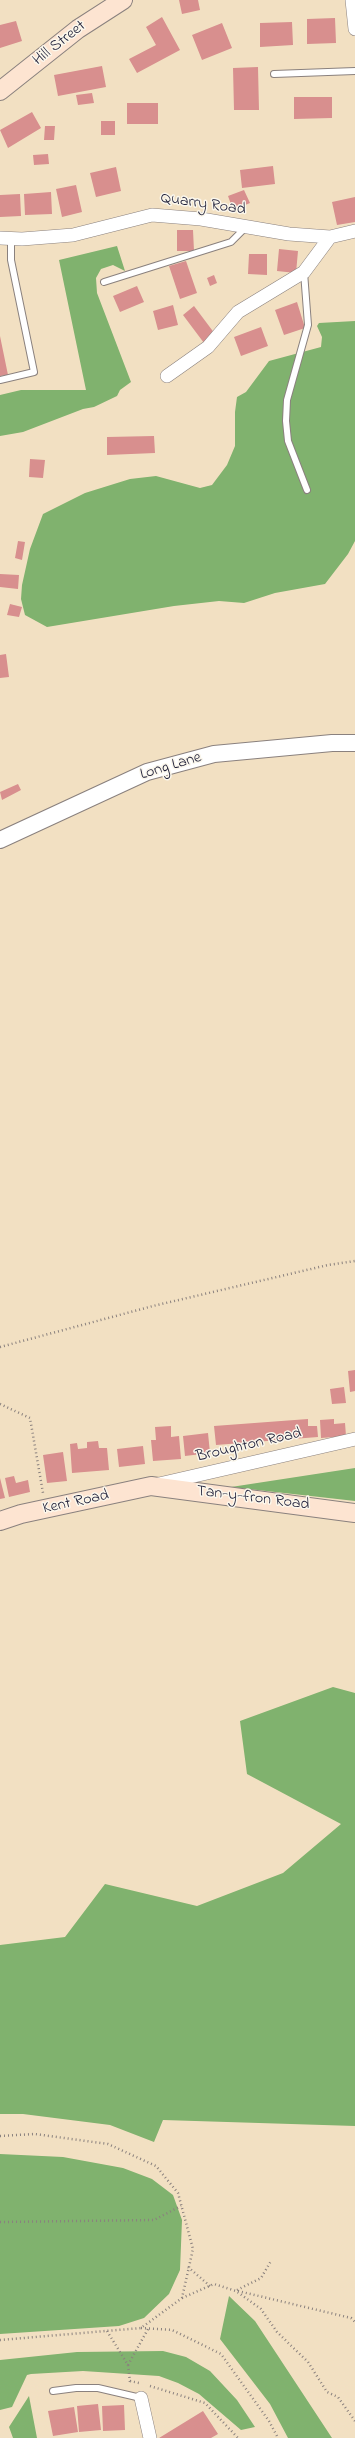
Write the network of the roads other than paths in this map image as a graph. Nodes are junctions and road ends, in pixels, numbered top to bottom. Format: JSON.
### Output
{"nodes":[{"id":1,"x":123,"y":0,"type":"edge"},
{"id":2,"x":352,"y":0,"type":"edge"},
{"id":3,"x":355,"y":29,"type":"edge"},
{"id":4,"x":355,"y":71,"type":"edge"},
{"id":5,"x":274,"y":74,"type":"dead end"},
{"id":6,"x":0,"y":91,"type":"edge"},
{"id":7,"x":245,"y":228,"type":"junction"},
{"id":8,"x":355,"y":231,"type":"edge"},
{"id":9,"x":330,"y":237,"type":"junction"},
{"id":10,"x":6,"y":238,"type":"edge"},
{"id":11,"x":304,"y":272,"type":"junction"},
{"id":12,"x":104,"y":282,"type":"dead end"},
{"id":13,"x":167,"y":376,"type":"dead end"},
{"id":14,"x":0,"y":380,"type":"edge"},
{"id":15,"x":307,"y":490,"type":"dead end"},
{"id":16,"x":355,"y":743,"type":"edge"},
{"id":17,"x":0,"y":840,"type":"edge"},
{"id":18,"x":355,"y":1439,"type":"edge"},
{"id":19,"x":152,"y":1486,"type":"junction"},
{"id":20,"x":355,"y":1513,"type":"edge"},
{"id":21,"x":0,"y":1521,"type":"edge"},
{"id":22,"x":53,"y":2391,"type":"dead end"},
{"id":23,"x":136,"y":2397,"type":"joint"},
{"id":24,"x":150,"y":2438,"type":"edge"}],
"edges":[{"from":1,"to":6,"type":"main road","name":"Hill Street"},
{"from":2,"to":3,"type":"street"},
{"from":4,"to":5,"type":"lane"},
{"from":7,"to":9,"type":"street","name":"Quarry Road"},
{"from":7,"to":10,"type":"street","name":"Quarry Road"},
{"from":7,"to":12,"type":"lane"},
{"from":8,"to":9,"type":"street","name":"Quarry Road"},
{"from":9,"to":11,"type":"street"},
{"from":10,"to":14,"type":"lane"},
{"from":11,"to":13,"type":"street"},
{"from":11,"to":15,"type":"lane"},
{"from":16,"to":17,"type":"street","name":"Long Lane"},
{"from":18,"to":19,"type":"street","name":"Broughton Road"},
{"from":19,"to":20,"type":"main road","name":"Tan-y-fron Road"},
{"from":19,"to":21,"type":"main road","name":"Kent Road"},
{"from":22,"to":23,"type":"lane"},
{"from":23,"to":24,"type":"street"}]}
